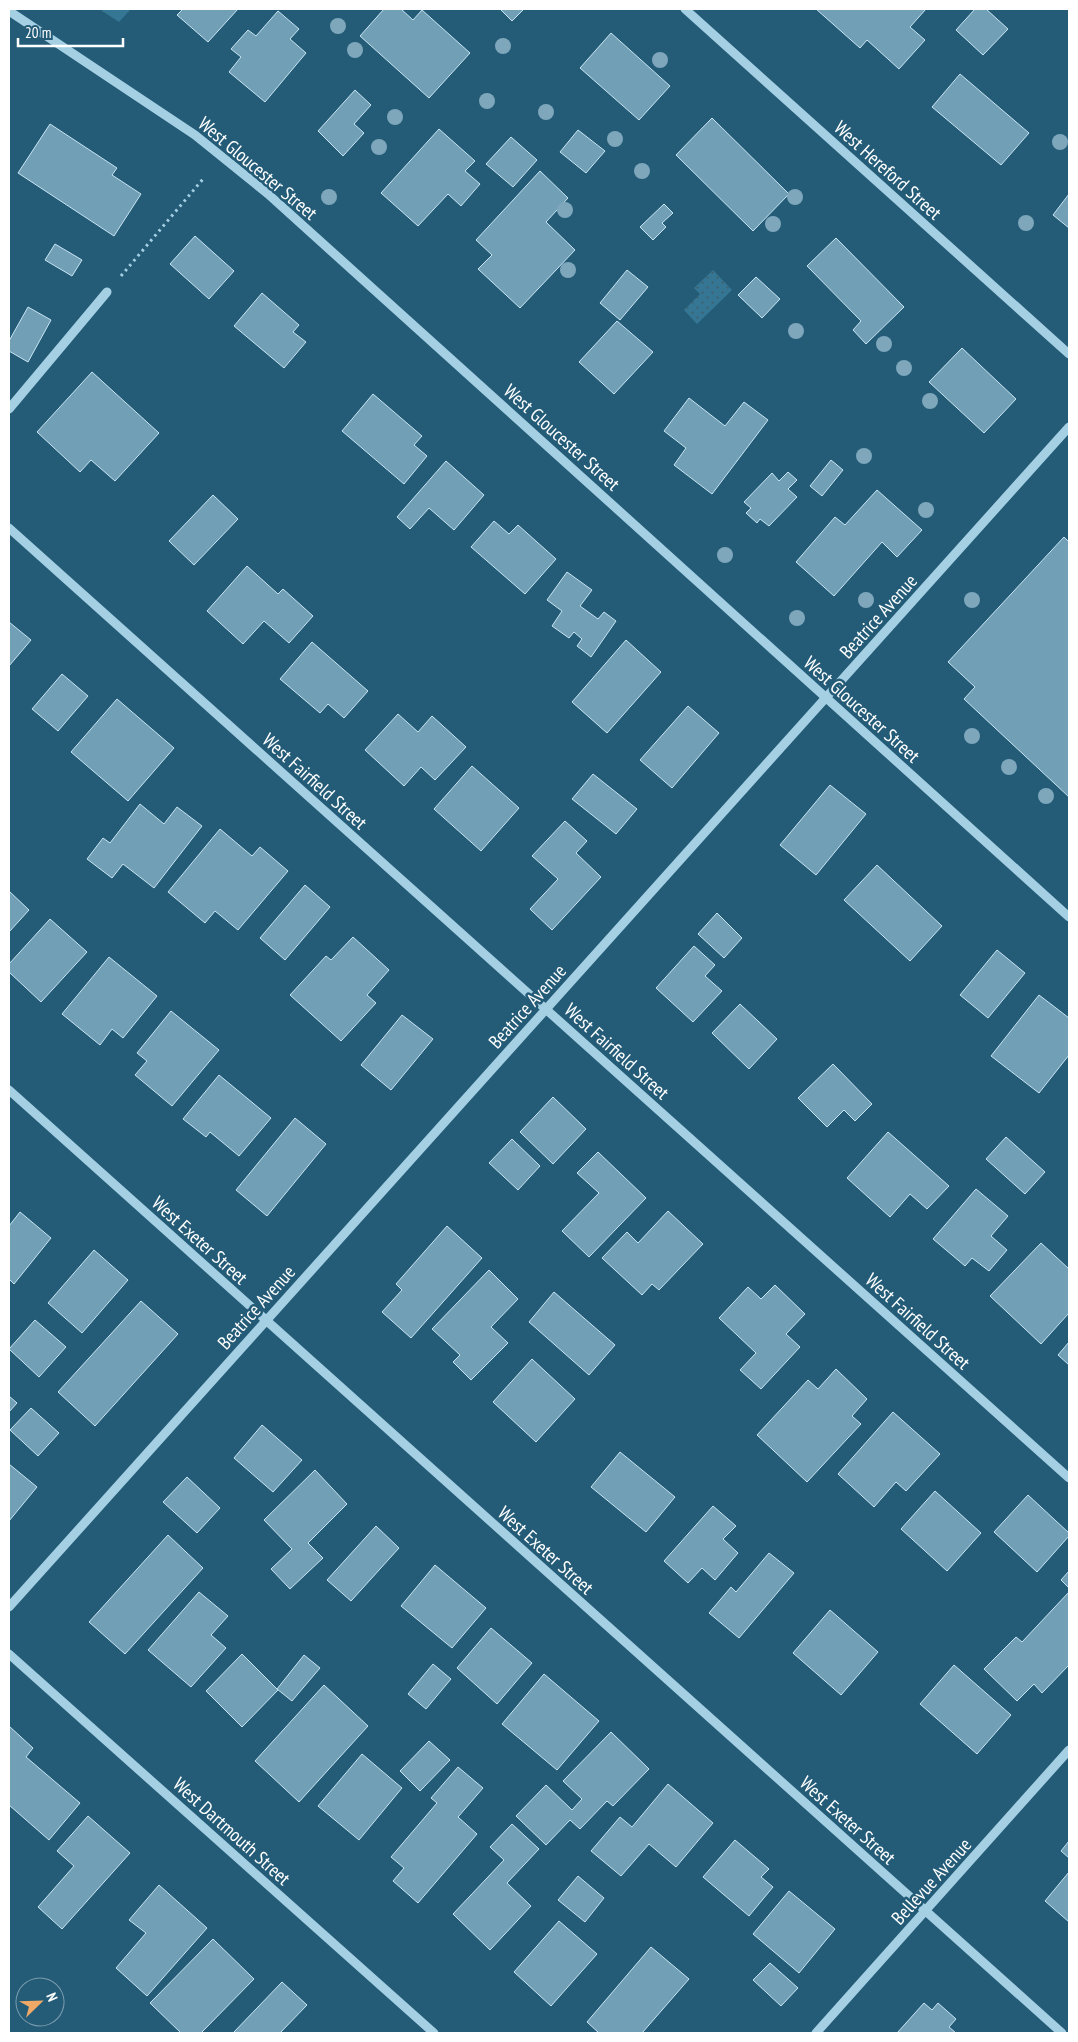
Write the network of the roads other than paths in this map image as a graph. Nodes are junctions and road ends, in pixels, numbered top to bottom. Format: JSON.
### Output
{"nodes":[{"id":1,"x":685,"y":9,"type":"edge"},
{"id":2,"x":9,"y":11,"type":"edge"},
{"id":3,"x":108,"y":292,"type":"road end"},
{"id":4,"x":1069,"y":354,"type":"edge"},
{"id":5,"x":9,"y":409,"type":"edge"},
{"id":6,"x":1069,"y":427,"type":"edge"},
{"id":7,"x":9,"y":528,"type":"edge"},
{"id":8,"x":826,"y":699,"type":"junction"},
{"id":9,"x":1069,"y":917,"type":"edge"},
{"id":10,"x":545,"y":1009,"type":"junction"},
{"id":11,"x":9,"y":1090,"type":"edge"},
{"id":12,"x":266,"y":1320,"type":"junction"},
{"id":13,"x":1069,"y":1478,"type":"edge"},
{"id":14,"x":9,"y":1607,"type":"edge"},
{"id":15,"x":9,"y":1654,"type":"edge"},
{"id":16,"x":1069,"y":1750,"type":"edge"},
{"id":17,"x":925,"y":1911,"type":"junction"},
{"id":18,"x":434,"y":2033,"type":"edge"},
{"id":19,"x":816,"y":2033,"type":"edge"},
{"id":20,"x":1062,"y":2033,"type":"edge"}],
"edges":[{"from":1,"to":4,"type":"street","name":"West Hereford Street"},
{"from":2,"to":8,"type":"street","name":"West Gloucester Street"},
{"from":3,"to":5,"type":"street"},
{"from":6,"to":8,"type":"street","name":"Beatrice Avenue"},
{"from":7,"to":10,"type":"street","name":"West Fairfield Street"},
{"from":8,"to":9,"type":"street","name":"West Gloucester Street"},
{"from":8,"to":10,"type":"street","name":"Beatrice Avenue"},
{"from":10,"to":12,"type":"street","name":"Beatrice Avenue"},
{"from":10,"to":13,"type":"street","name":"West Fairfield Street"},
{"from":11,"to":12,"type":"street","name":"West Exeter Street"},
{"from":12,"to":14,"type":"street","name":"Beatrice Avenue"},
{"from":12,"to":17,"type":"street","name":"West Exeter Street"},
{"from":15,"to":18,"type":"street","name":"West Dartmouth Street"},
{"from":16,"to":17,"type":"street","name":"Bellevue Avenue"},
{"from":17,"to":19,"type":"street","name":"Bellevue Avenue"},
{"from":17,"to":20,"type":"street","name":"West Exeter Street"}]}
